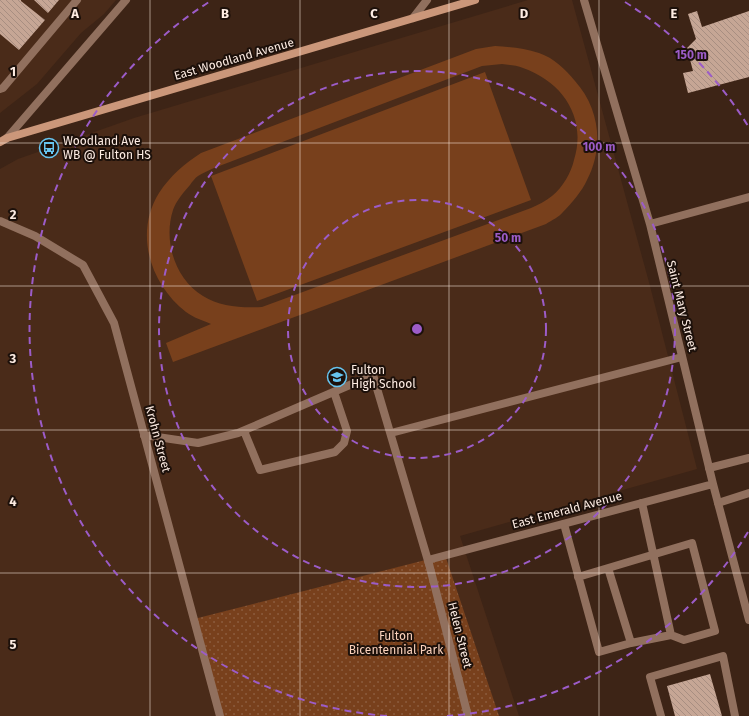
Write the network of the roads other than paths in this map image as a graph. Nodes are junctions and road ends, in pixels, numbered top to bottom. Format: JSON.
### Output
{"nodes":[{"id":1,"x":77,"y":0,"type":"edge"},
{"id":2,"x":126,"y":0,"type":"edge"},
{"id":3,"x":427,"y":0,"type":"edge"},
{"id":4,"x":475,"y":0,"type":"edge"},
{"id":5,"x":584,"y":0,"type":"edge"},
{"id":6,"x":413,"y":18,"type":"junction"},
{"id":7,"x":0,"y":89,"type":"edge"},
{"id":8,"x":4,"y":140,"type":"edge"},
{"id":9,"x":749,"y":197,"type":"edge"},
{"id":10,"x":0,"y":221,"type":"edge"},
{"id":11,"x":650,"y":224,"type":"junction"},
{"id":12,"x":682,"y":357,"type":"junction"},
{"id":13,"x":334,"y":392,"type":"junction"},
{"id":14,"x":244,"y":431,"type":"junction"},
{"id":15,"x":391,"y":433,"type":"junction"},
{"id":16,"x":144,"y":435,"type":"junction"},
{"id":17,"x":749,"y":458,"type":"edge"},
{"id":18,"x":709,"y":468,"type":"junction"},
{"id":19,"x":713,"y":484,"type":"junction"},
{"id":20,"x":749,"y":493,"type":"edge"},
{"id":21,"x":642,"y":503,"type":"junction"},
{"id":22,"x":718,"y":503,"type":"junction"},
{"id":23,"x":564,"y":524,"type":"junction"},
{"id":24,"x":653,"y":554,"type":"junction"},
{"id":25,"x":428,"y":562,"type":"junction"},
{"id":26,"x":608,"y":568,"type":"junction"},
{"id":27,"x":578,"y":576,"type":"junction"},
{"id":28,"x":749,"y":620,"type":"edge"},
{"id":29,"x":671,"y":635,"type":"junction"},
{"id":30,"x":631,"y":643,"type":"junction"},
{"id":31,"x":220,"y":716,"type":"edge"},
{"id":32,"x":468,"y":716,"type":"edge"},
{"id":33,"x":661,"y":716,"type":"edge"},
{"id":34,"x":735,"y":716,"type":"edge"}],
"edges":[{"from":1,"to":7,"type":"street"},
{"from":2,"to":8,"type":"street"},
{"from":3,"to":6,"type":"street"},
{"from":4,"to":6,"type":"main road","name":"East Woodland Avenue"},
{"from":5,"to":11,"type":"street","name":"Saint Mary Street"},
{"from":6,"to":8,"type":"main road","name":"East Woodland Avenue"},
{"from":9,"to":11,"type":"street"},
{"from":10,"to":16,"type":"street","name":"Krohn Street"},
{"from":11,"to":12,"type":"street","name":"Saint Mary Street"},
{"from":12,"to":15,"type":"street"},
{"from":12,"to":18,"type":"street","name":"Saint Mary Street"},
{"from":13,"to":14,"type":"street"},
{"from":13,"to":14,"type":"street"},
{"from":13,"to":15,"type":"street","name":"Helen Street"},
{"from":14,"to":16,"type":"street"},
{"from":15,"to":25,"type":"street","name":"Helen Street"},
{"from":16,"to":31,"type":"street","name":"Krohn Street"},
{"from":17,"to":18,"type":"street"},
{"from":18,"to":19,"type":"street","name":"Saint Mary Street"},
{"from":19,"to":21,"type":"street","name":"East Emerald Avenue"},
{"from":19,"to":22,"type":"street","name":"Saint Mary Street"},
{"from":20,"to":22,"type":"street"},
{"from":21,"to":23,"type":"street","name":"East Emerald Avenue"},
{"from":21,"to":24,"type":"street"},
{"from":22,"to":28,"type":"street","name":"Saint Mary Street"},
{"from":23,"to":25,"type":"street","name":"East Emerald Avenue"},
{"from":23,"to":27,"type":"street"},
{"from":24,"to":26,"type":"street"},
{"from":24,"to":29,"type":"street"},
{"from":24,"to":29,"type":"street"},
{"from":25,"to":32,"type":"street","name":"Helen Street"},
{"from":26,"to":27,"type":"street"},
{"from":26,"to":30,"type":"street"},
{"from":27,"to":30,"type":"street"},
{"from":29,"to":30,"type":"street"},
{"from":33,"to":34,"type":"street"}]}
